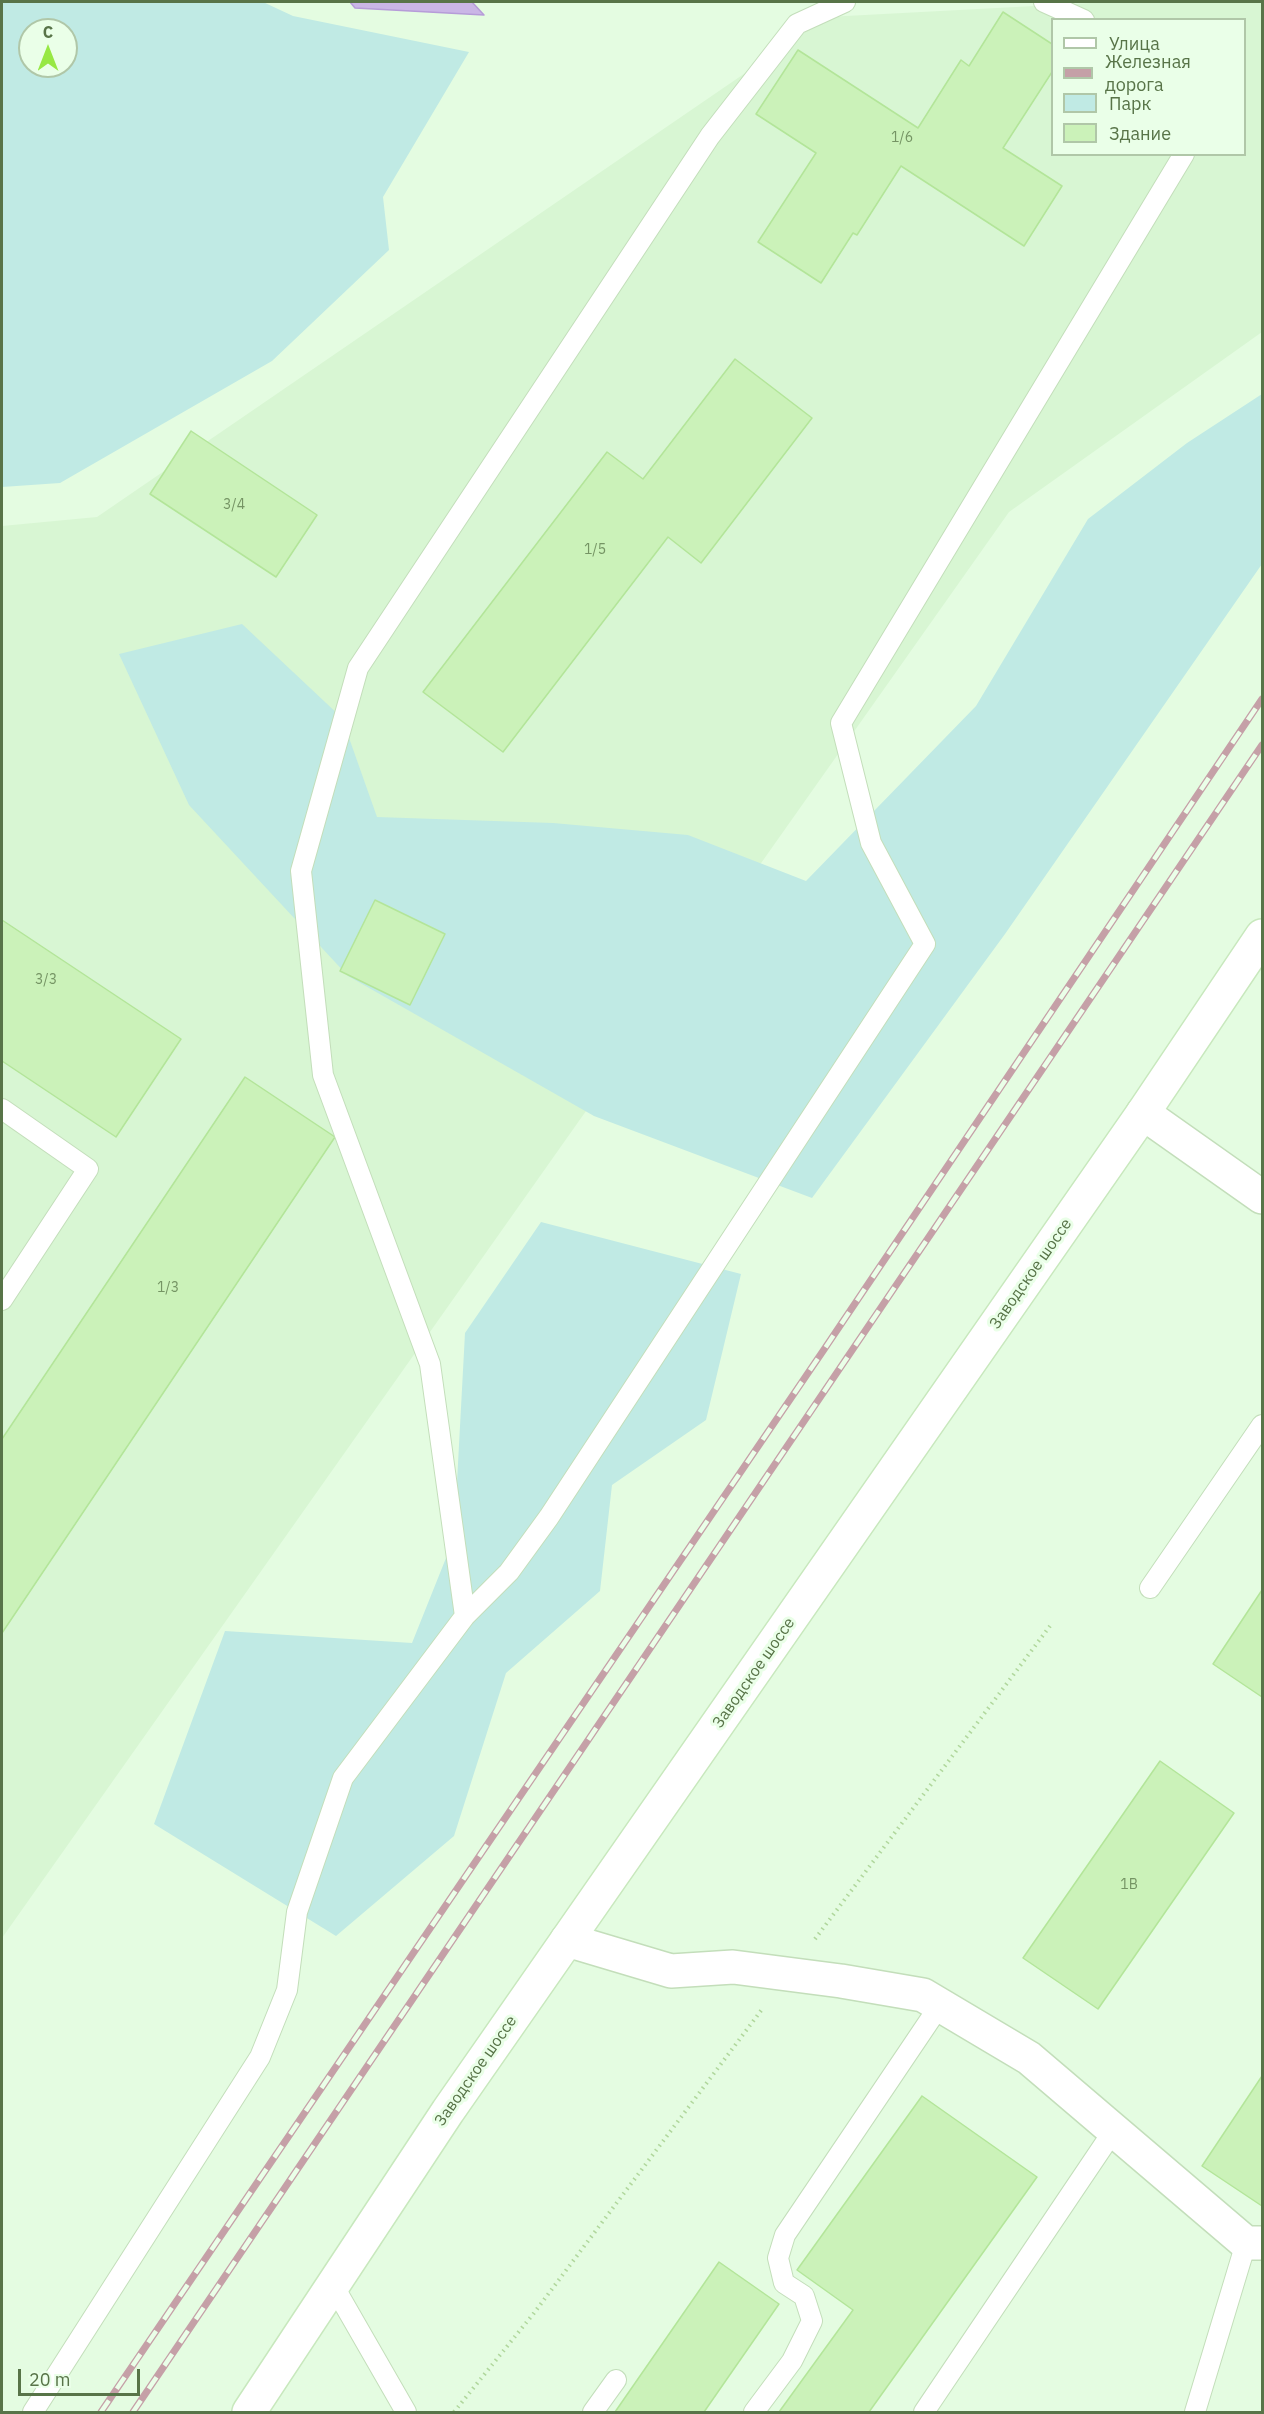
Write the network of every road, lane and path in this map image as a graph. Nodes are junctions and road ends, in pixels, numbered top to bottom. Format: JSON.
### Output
{"nodes":[{"id":1,"x":845,"y":2,"type":"edge"},
{"id":2,"x":1044,"y":2,"type":"edge"},
{"id":3,"x":1080,"y":18,"type":"edge"},
{"id":4,"x":1183,"y":156,"type":"edge"},
{"id":5,"x":1263,"y":936,"type":"edge"},
{"id":6,"x":2,"y":1109,"type":"edge"},
{"id":7,"x":1143,"y":1113,"type":"junction"},
{"id":8,"x":1263,"y":1197,"type":"edge"},
{"id":9,"x":2,"y":1300,"type":"edge"},
{"id":10,"x":1263,"y":1425,"type":"edge"},
{"id":11,"x":1150,"y":1588,"type":"dead end"},
{"id":12,"x":465,"y":1616,"type":"junction"},
{"id":13,"x":1050,"y":1626,"type":"dead end"},
{"id":14,"x":567,"y":1940,"type":"junction"},
{"id":15,"x":788,"y":1975,"type":"junction"},
{"id":16,"x":940,"y":2005,"type":"junction"},
{"id":17,"x":1114,"y":2130,"type":"junction"},
{"id":18,"x":1254,"y":2243,"type":"edge"},
{"id":19,"x":333,"y":2285,"type":"junction"},
{"id":20,"x":616,"y":2380,"type":"dead end"},
{"id":21,"x":33,"y":2412,"type":"edge"},
{"id":22,"x":249,"y":2412,"type":"edge"},
{"id":23,"x":406,"y":2412,"type":"edge"},
{"id":24,"x":454,"y":2412,"type":"edge"},
{"id":25,"x":593,"y":2412,"type":"edge"},
{"id":26,"x":754,"y":2412,"type":"edge"},
{"id":27,"x":924,"y":2412,"type":"edge"},
{"id":28,"x":1195,"y":2412,"type":"edge"}],
"edges":[{"from":1,"to":12,"type":"lane"},
{"from":2,"to":3,"type":"lane"},
{"from":4,"to":12,"type":"lane"},
{"from":5,"to":7,"type":"main road","name":"Заводское шоссе"},
{"from":6,"to":9,"type":"lane"},
{"from":7,"to":8,"type":"main road"},
{"from":7,"to":14,"type":"main road","name":"Заводское шоссе"},
{"from":10,"to":11,"type":"lane"},
{"from":12,"to":21,"type":"lane"},
{"from":13,"to":15,"type":"path"},
{"from":14,"to":15,"type":"main road"},
{"from":14,"to":19,"type":"main road","name":"Заводское шоссе"},
{"from":15,"to":16,"type":"main road"},
{"from":15,"to":24,"type":"path"},
{"from":16,"to":17,"type":"main road"},
{"from":16,"to":26,"type":"lane"},
{"from":17,"to":18,"type":"main road"},
{"from":17,"to":27,"type":"lane"},
{"from":18,"to":28,"type":"lane"},
{"from":19,"to":22,"type":"main road","name":"Заводское шоссе"},
{"from":19,"to":23,"type":"lane"},
{"from":20,"to":25,"type":"lane"}]}
